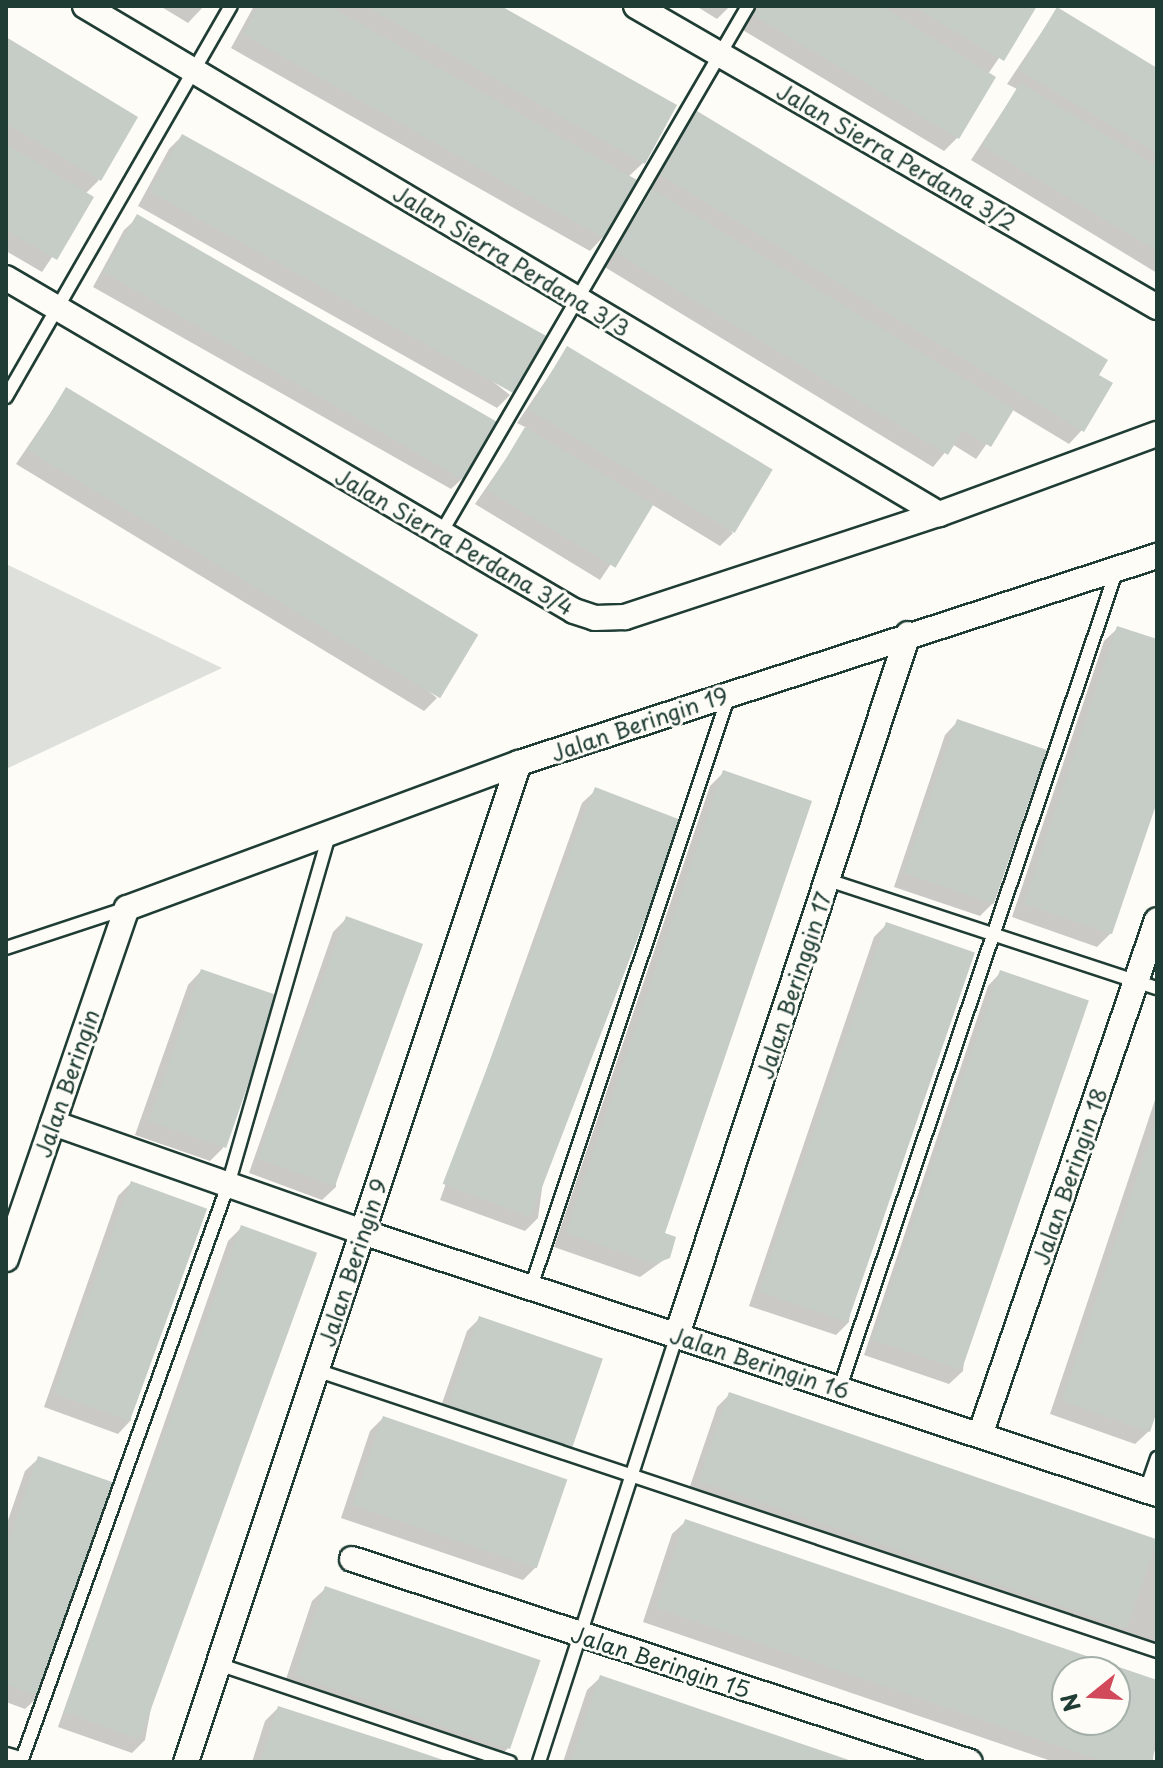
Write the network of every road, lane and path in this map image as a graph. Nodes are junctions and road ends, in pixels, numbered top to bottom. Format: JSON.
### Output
{"nodes":[{"id":1,"x":85,"y":6,"type":"edge"},
{"id":2,"x":231,"y":6,"type":"edge"},
{"id":3,"x":636,"y":6,"type":"edge"},
{"id":4,"x":748,"y":6,"type":"edge"},
{"id":5,"x":720,"y":54,"type":"junction"},
{"id":6,"x":193,"y":70,"type":"junction"},
{"id":7,"x":6,"y":278,"type":"edge"},
{"id":8,"x":578,"y":299,"type":"junction"},
{"id":9,"x":1157,"y":307,"type":"edge"},
{"id":10,"x":59,"y":310,"type":"junction"},
{"id":11,"x":6,"y":397,"type":"edge"},
{"id":12,"x":1157,"y":434,"type":"edge"},
{"id":13,"x":939,"y":514,"type":"junction"},
{"id":14,"x":441,"y":533,"type":"junction"},
{"id":15,"x":1157,"y":556,"type":"edge"},
{"id":16,"x":1117,"y":569,"type":"junction"},
{"id":17,"x":908,"y":634,"type":"junction"},
{"id":18,"x":730,"y":692,"type":"junction"},
{"id":19,"x":519,"y":763,"type":"junction"},
{"id":20,"x":330,"y":832,"type":"junction"},
{"id":21,"x":828,"y":880,"type":"junction"},
{"id":22,"x":127,"y":908,"type":"junction"},
{"id":23,"x":1157,"y":920,"type":"edge"},
{"id":24,"x":993,"y":934,"type":"junction"},
{"id":25,"x":6,"y":948,"type":"edge"},
{"id":26,"x":1146,"y":985,"type":"edge"},
{"id":27,"x":53,"y":1123,"type":"junction"},
{"id":28,"x":228,"y":1185,"type":"junction"},
{"id":29,"x":362,"y":1232,"type":"junction"},
{"id":30,"x":6,"y":1259,"type":"edge"},
{"id":31,"x":531,"y":1287,"type":"junction"},
{"id":32,"x":677,"y":1335,"type":"junction"},
{"id":33,"x":316,"y":1370,"type":"junction"},
{"id":34,"x":840,"y":1387,"type":"junction"},
{"id":35,"x":981,"y":1432,"type":"junction"},
{"id":36,"x":1157,"y":1458,"type":"edge"},
{"id":37,"x":632,"y":1475,"type":"junction"},
{"id":38,"x":1152,"y":1492,"type":"edge"},
{"id":39,"x":352,"y":1559,"type":"dead end"},
{"id":40,"x":580,"y":1634,"type":"junction"},
{"id":41,"x":1157,"y":1651,"type":"edge"},
{"id":42,"x":218,"y":1664,"type":"junction"},
{"id":43,"x":6,"y":1760,"type":"edge"},
{"id":44,"x":13,"y":1762,"type":"edge"},
{"id":45,"x":21,"y":1762,"type":"edge"},
{"id":46,"x":186,"y":1762,"type":"edge"},
{"id":47,"x":510,"y":1762,"type":"edge"},
{"id":48,"x":539,"y":1762,"type":"edge"},
{"id":49,"x":970,"y":1762,"type":"edge"}],
"edges":[{"from":1,"to":6,"type":"street","name":"Jalan Sierra Perdana 3/3"},
{"from":2,"to":6,"type":"lane"},
{"from":3,"to":5,"type":"street","name":"Jalan Sierra Perdana 3/2"},
{"from":4,"to":5,"type":"lane"},
{"from":5,"to":8,"type":"lane"},
{"from":5,"to":9,"type":"street","name":"Jalan Sierra Perdana 3/2"},
{"from":6,"to":8,"type":"street","name":"Jalan Sierra Perdana 3/3"},
{"from":6,"to":10,"type":"lane"},
{"from":7,"to":10,"type":"street","name":"Jalan Sierra Perdana 3/4"},
{"from":8,"to":13,"type":"street","name":"Jalan Sierra Perdana 3/3"},
{"from":8,"to":14,"type":"lane"},
{"from":10,"to":11,"type":"lane"},
{"from":10,"to":14,"type":"street","name":"Jalan Sierra Perdana 3/4"},
{"from":12,"to":13,"type":"street","name":"Jalan Sierra Perdana 3/4"},
{"from":13,"to":14,"type":"street","name":"Jalan Sierra Perdana 3/4"},
{"from":15,"to":16,"type":"street","name":"Jalan Beringin 19"},
{"from":16,"to":17,"type":"street","name":"Jalan Beringin 19"},
{"from":16,"to":24,"type":"lane"},
{"from":17,"to":18,"type":"street","name":"Jalan Beringin 19"},
{"from":17,"to":21,"type":"street","name":"Jalan Beringgin 17"},
{"from":18,"to":19,"type":"street","name":"Jalan Beringin 19"},
{"from":18,"to":31,"type":"lane"},
{"from":19,"to":20,"type":"street","name":"Jalan Beringin 19"},
{"from":19,"to":29,"type":"street","name":"Jalan Beringin 9"},
{"from":20,"to":22,"type":"street","name":"Jalan Beringin 19"},
{"from":20,"to":28,"type":"lane"},
{"from":21,"to":24,"type":"lane"},
{"from":21,"to":32,"type":"street","name":"Jalan Beringgin 17"},
{"from":22,"to":25,"type":"lane"},
{"from":22,"to":27,"type":"street","name":"Jalan Beringin"},
{"from":23,"to":26,"type":"street","name":"Jalan Beringin 18"},
{"from":24,"to":26,"type":"lane"},
{"from":24,"to":34,"type":"lane"},
{"from":26,"to":35,"type":"street","name":"Jalan Beringin 18"},
{"from":27,"to":28,"type":"street","name":"Jalan Beringin 16"},
{"from":27,"to":30,"type":"street","name":"Jalan Beringin"},
{"from":28,"to":29,"type":"street","name":"Jalan Beringin 16"},
{"from":28,"to":45,"type":"lane"},
{"from":29,"to":31,"type":"street","name":"Jalan Beringin 16"},
{"from":29,"to":33,"type":"street","name":"Jalan Beringin 9"},
{"from":31,"to":32,"type":"street","name":"Jalan Beringin 16"},
{"from":32,"to":34,"type":"street","name":"Jalan Beringin 16"},
{"from":32,"to":37,"type":"lane"},
{"from":33,"to":37,"type":"lane"},
{"from":33,"to":42,"type":"street","name":"Jalan Beringin 9"},
{"from":34,"to":35,"type":"street","name":"Jalan Beringin 16"},
{"from":35,"to":38,"type":"street","name":"Jalan Beringin 16"},
{"from":36,"to":38,"type":"lane"},
{"from":37,"to":40,"type":"lane"},
{"from":37,"to":41,"type":"lane"},
{"from":39,"to":40,"type":"street","name":"Jalan Beringin 15"},
{"from":40,"to":48,"type":"lane"},
{"from":40,"to":49,"type":"street","name":"Jalan Beringin 15"},
{"from":42,"to":46,"type":"street","name":"Jalan Beringin 9"},
{"from":42,"to":47,"type":"lane"},
{"from":43,"to":44,"type":"street"}]}
